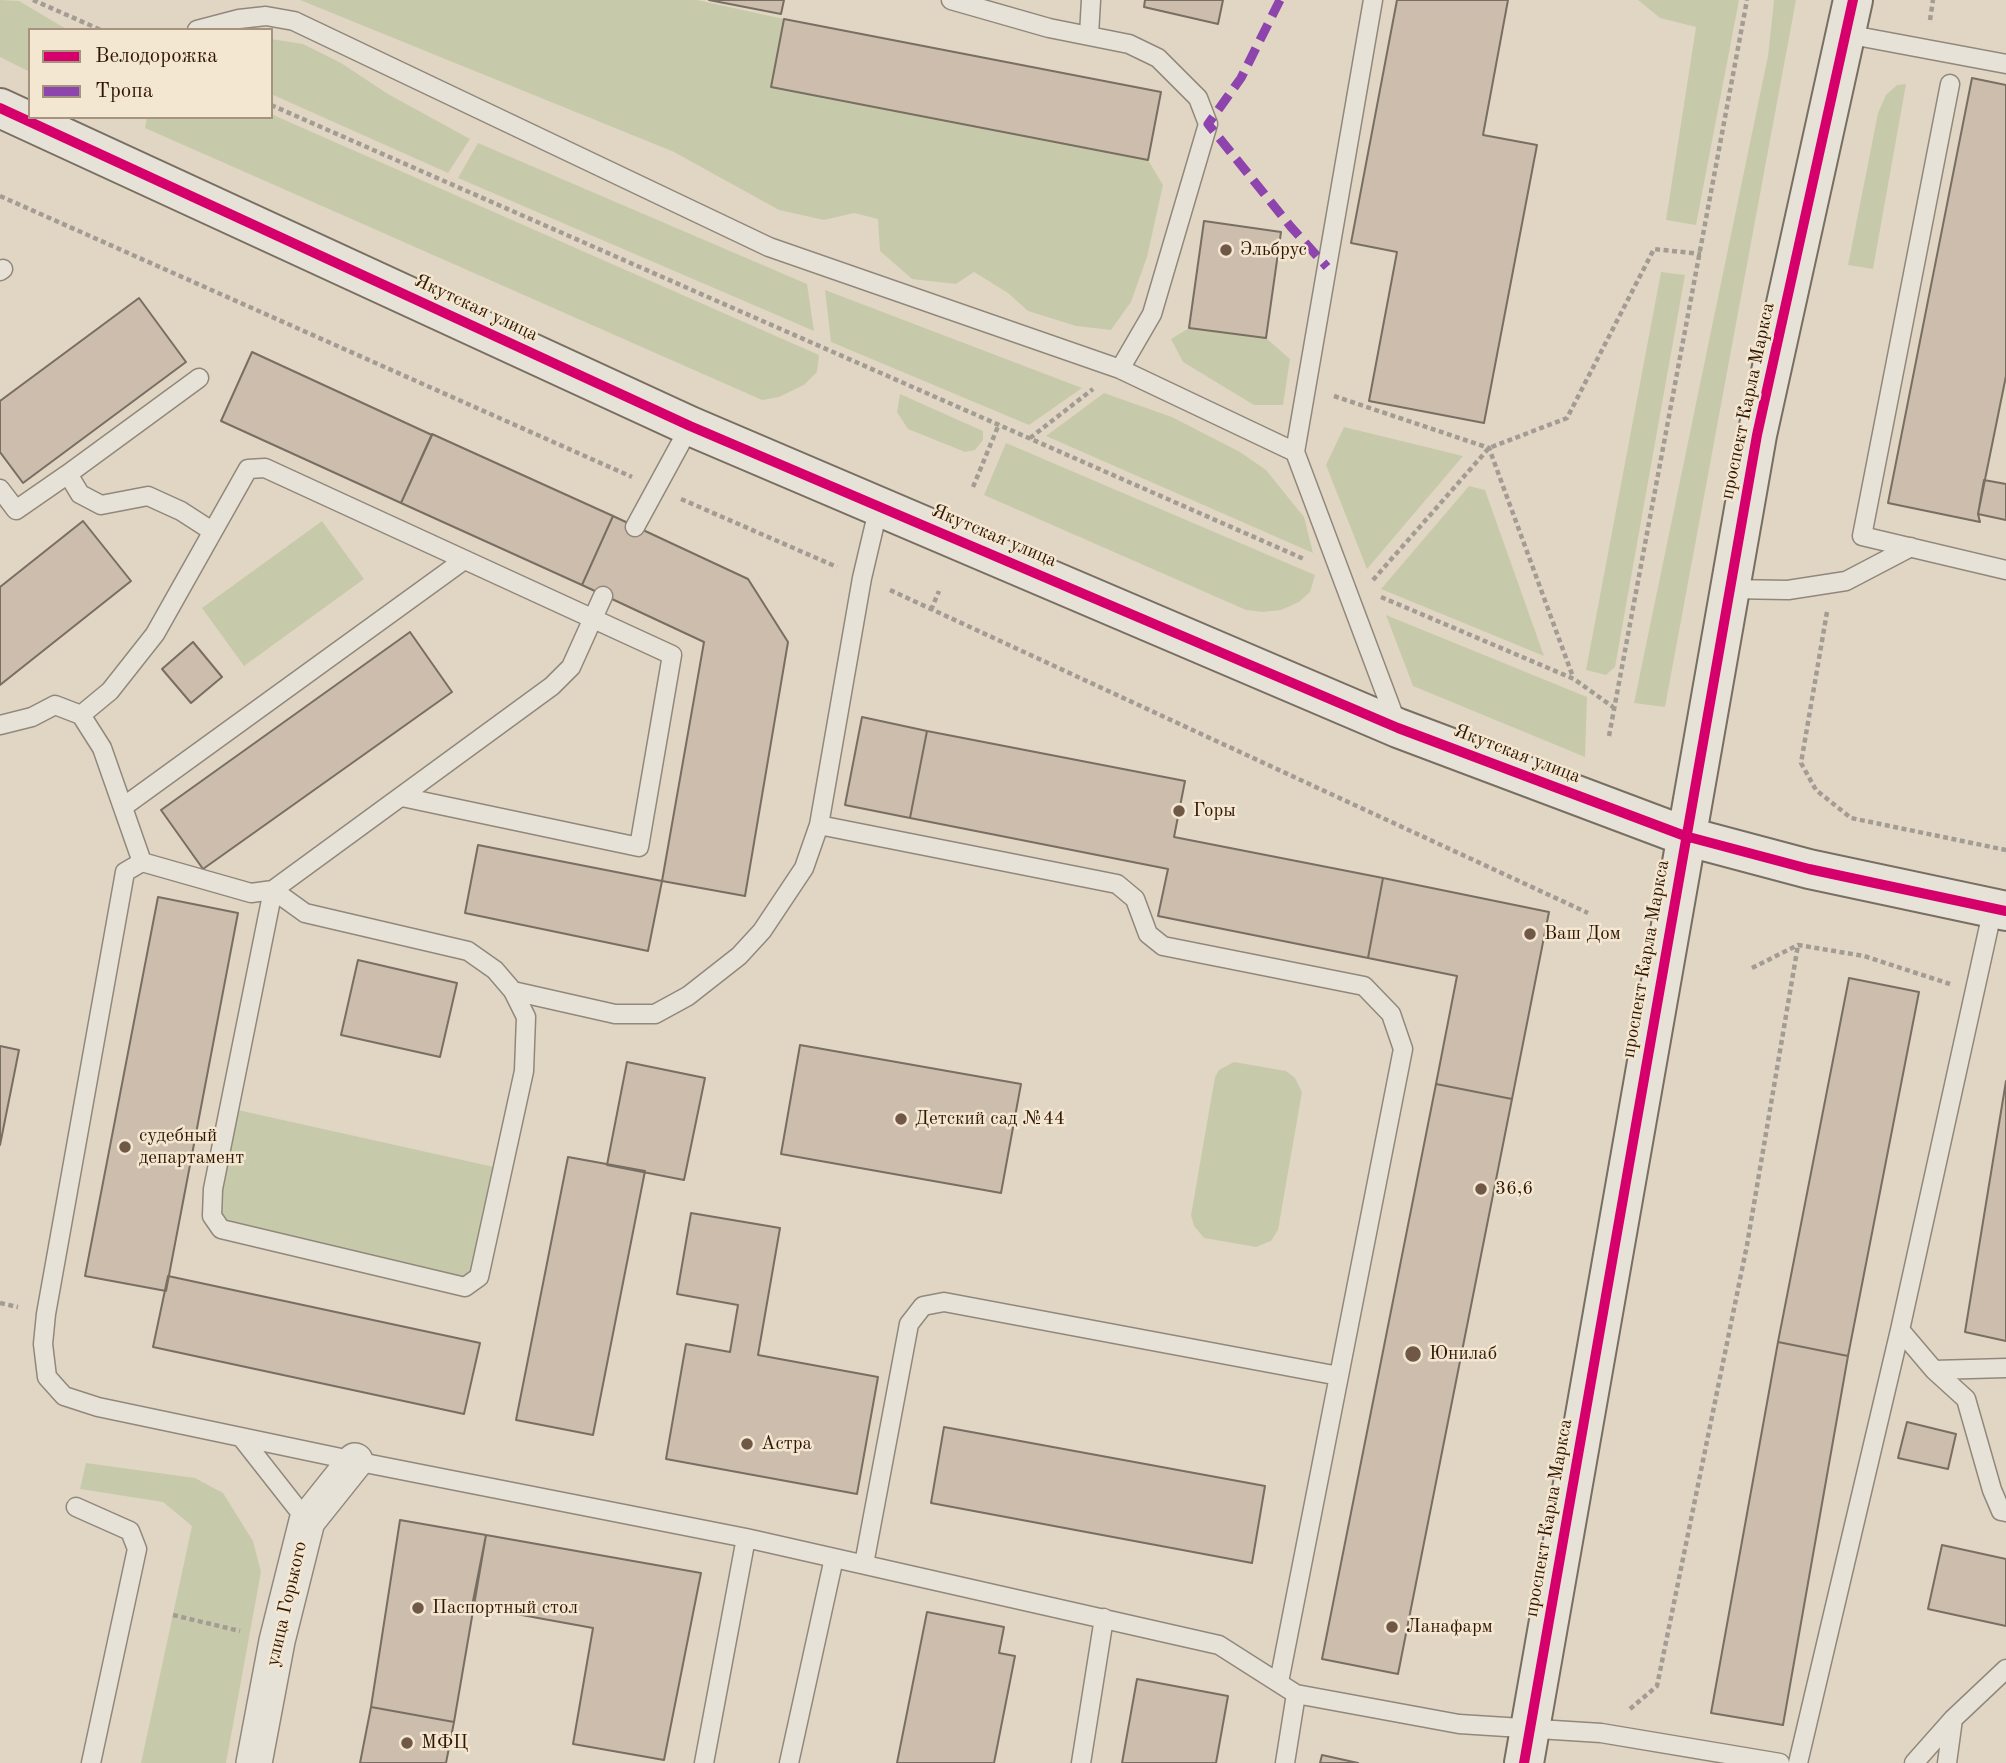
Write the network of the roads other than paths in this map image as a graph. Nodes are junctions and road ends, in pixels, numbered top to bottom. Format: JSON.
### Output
{"nodes":[{"id":1,"x":951,"y":0,"type":"edge"},
{"id":2,"x":1091,"y":0,"type":"edge"},
{"id":3,"x":1373,"y":0,"type":"edge"},
{"id":4,"x":1850,"y":17,"type":"edge"},
{"id":5,"x":205,"y":28,"type":"edge"},
{"id":6,"x":1089,"y":35,"type":"junction"},
{"id":7,"x":2006,"y":64,"type":"edge"},
{"id":8,"x":1950,"y":84,"type":"dead end"},
{"id":9,"x":0,"y":108,"type":"edge"},
{"id":10,"x":28,"y":116,"type":"edge"},
{"id":11,"x":48,"y":122,"type":"edge"},
{"id":12,"x":1120,"y":369,"type":"junction"},
{"id":13,"x":199,"y":378,"type":"dead end"},
{"id":14,"x":690,"y":426,"type":"junction"},
{"id":15,"x":1295,"y":452,"type":"junction"},
{"id":16,"x":68,"y":474,"type":"junction"},
{"id":17,"x":0,"y":489,"type":"edge"},
{"id":18,"x":879,"y":506,"type":"junction"},
{"id":19,"x":635,"y":527,"type":"dead end"},
{"id":20,"x":212,"y":531,"type":"junction"},
{"id":21,"x":1911,"y":547,"type":"junction"},
{"id":22,"x":464,"y":560,"type":"junction"},
{"id":23,"x":2006,"y":570,"type":"edge"},
{"id":24,"x":1728,"y":589,"type":"junction"},
{"id":25,"x":603,"y":596,"type":"dead end"},
{"id":26,"x":592,"y":620,"type":"junction"},
{"id":27,"x":81,"y":715,"type":"junction"},
{"id":28,"x":0,"y":726,"type":"edge"},
{"id":29,"x":1398,"y":727,"type":"junction"},
{"id":30,"x":402,"y":797,"type":"junction"},
{"id":31,"x":123,"y":807,"type":"junction"},
{"id":32,"x":819,"y":825,"type":"junction"},
{"id":33,"x":1685,"y":836,"type":"junction"},
{"id":34,"x":142,"y":862,"type":"junction"},
{"id":35,"x":273,"y":890,"type":"junction"},
{"id":36,"x":1999,"y":909,"type":"edge"},
{"id":37,"x":513,"y":990,"type":"junction"},
{"id":38,"x":1900,"y":1331,"type":"junction"},
{"id":39,"x":2006,"y":1368,"type":"edge"},
{"id":40,"x":1934,"y":1370,"type":"junction"},
{"id":41,"x":1339,"y":1376,"type":"junction"},
{"id":42,"x":241,"y":1437,"type":"junction"},
{"id":43,"x":355,"y":1461,"type":"junction"},
{"id":44,"x":76,"y":1507,"type":"dead end"},
{"id":45,"x":2006,"y":1512,"type":"edge"},
{"id":46,"x":307,"y":1521,"type":"junction"},
{"id":47,"x":746,"y":1538,"type":"junction"},
{"id":48,"x":834,"y":1558,"type":"junction"},
{"id":49,"x":864,"y":1564,"type":"junction"},
{"id":50,"x":1104,"y":1618,"type":"junction"},
{"id":51,"x":2006,"y":1669,"type":"edge"},
{"id":52,"x":1279,"y":1682,"type":"junction"},
{"id":53,"x":1296,"y":1694,"type":"junction"},
{"id":54,"x":1953,"y":1719,"type":"junction"},
{"id":55,"x":1527,"y":1746,"type":"edge"},
{"id":56,"x":90,"y":1763,"type":"edge"},
{"id":57,"x":254,"y":1763,"type":"edge"},
{"id":58,"x":704,"y":1763,"type":"edge"},
{"id":59,"x":789,"y":1763,"type":"edge"},
{"id":60,"x":1081,"y":1763,"type":"edge"},
{"id":61,"x":1285,"y":1763,"type":"edge"},
{"id":62,"x":1780,"y":1763,"type":"edge"},
{"id":63,"x":1798,"y":1763,"type":"edge"},
{"id":64,"x":1914,"y":1763,"type":"edge"},
{"id":65,"x":1947,"y":1763,"type":"edge"}],
"edges":[{"from":1,"to":6,"type":"lane"},
{"from":2,"to":6,"type":"lane"},
{"from":3,"to":15,"type":"lane"},
{"from":4,"to":7,"type":"lane"},
{"from":4,"to":24,"type":"street","name":"проспект Карла Маркса"},
{"from":5,"to":12,"type":"lane"},
{"from":6,"to":12,"type":"lane"},
{"from":8,"to":21,"type":"lane"},
{"from":9,"to":10,"type":"street","name":"Якутская улица"},
{"from":11,"to":14,"type":"street","name":"Якутская улица"},
{"from":12,"to":15,"type":"lane"},
{"from":13,"to":16,"type":"lane"},
{"from":14,"to":18,"type":"street","name":"Якутская улица"},
{"from":14,"to":19,"type":"lane"},
{"from":15,"to":29,"type":"lane"},
{"from":16,"to":17,"type":"lane"},
{"from":16,"to":20,"type":"lane"},
{"from":18,"to":29,"type":"street","name":"Якутская улица"},
{"from":18,"to":32,"type":"lane"},
{"from":20,"to":22,"type":"lane"},
{"from":20,"to":27,"type":"lane"},
{"from":21,"to":23,"type":"lane"},
{"from":21,"to":24,"type":"lane"},
{"from":22,"to":26,"type":"lane"},
{"from":22,"to":31,"type":"lane"},
{"from":24,"to":33,"type":"street","name":"проспект Карла Маркса"},
{"from":25,"to":26,"type":"lane"},
{"from":26,"to":30,"type":"lane"},
{"from":26,"to":30,"type":"lane"},
{"from":27,"to":28,"type":"lane"},
{"from":27,"to":31,"type":"lane"},
{"from":29,"to":33,"type":"street","name":"Якутская улица"},
{"from":30,"to":35,"type":"lane"},
{"from":31,"to":34,"type":"lane"},
{"from":32,"to":37,"type":"lane"},
{"from":32,"to":41,"type":"lane"},
{"from":33,"to":36,"type":"street","name":"Якутская улица"},
{"from":33,"to":55,"type":"street","name":"проспект Карла Маркса"},
{"from":34,"to":35,"type":"lane"},
{"from":34,"to":42,"type":"lane"},
{"from":35,"to":37,"type":"lane"},
{"from":35,"to":37,"type":"lane"},
{"from":36,"to":38,"type":"lane"},
{"from":38,"to":40,"type":"lane"},
{"from":38,"to":63,"type":"lane"},
{"from":39,"to":40,"type":"lane"},
{"from":40,"to":45,"type":"lane"},
{"from":41,"to":49,"type":"lane"},
{"from":41,"to":52,"type":"lane"},
{"from":42,"to":43,"type":"lane"},
{"from":42,"to":46,"type":"lane"},
{"from":43,"to":46,"type":"street","name":"улица Горького"},
{"from":43,"to":47,"type":"lane"},
{"from":44,"to":56,"type":"lane"},
{"from":46,"to":57,"type":"street","name":"улица Горького"},
{"from":47,"to":48,"type":"lane"},
{"from":47,"to":58,"type":"lane"},
{"from":48,"to":49,"type":"lane"},
{"from":48,"to":59,"type":"lane"},
{"from":49,"to":50,"type":"lane"},
{"from":50,"to":52,"type":"lane"},
{"from":50,"to":60,"type":"lane"},
{"from":51,"to":54,"type":"lane"},
{"from":52,"to":53,"type":"lane"},
{"from":53,"to":55,"type":"lane"},
{"from":53,"to":61,"type":"lane"},
{"from":54,"to":64,"type":"lane"},
{"from":54,"to":65,"type":"lane"},
{"from":55,"to":62,"type":"lane"}]}
